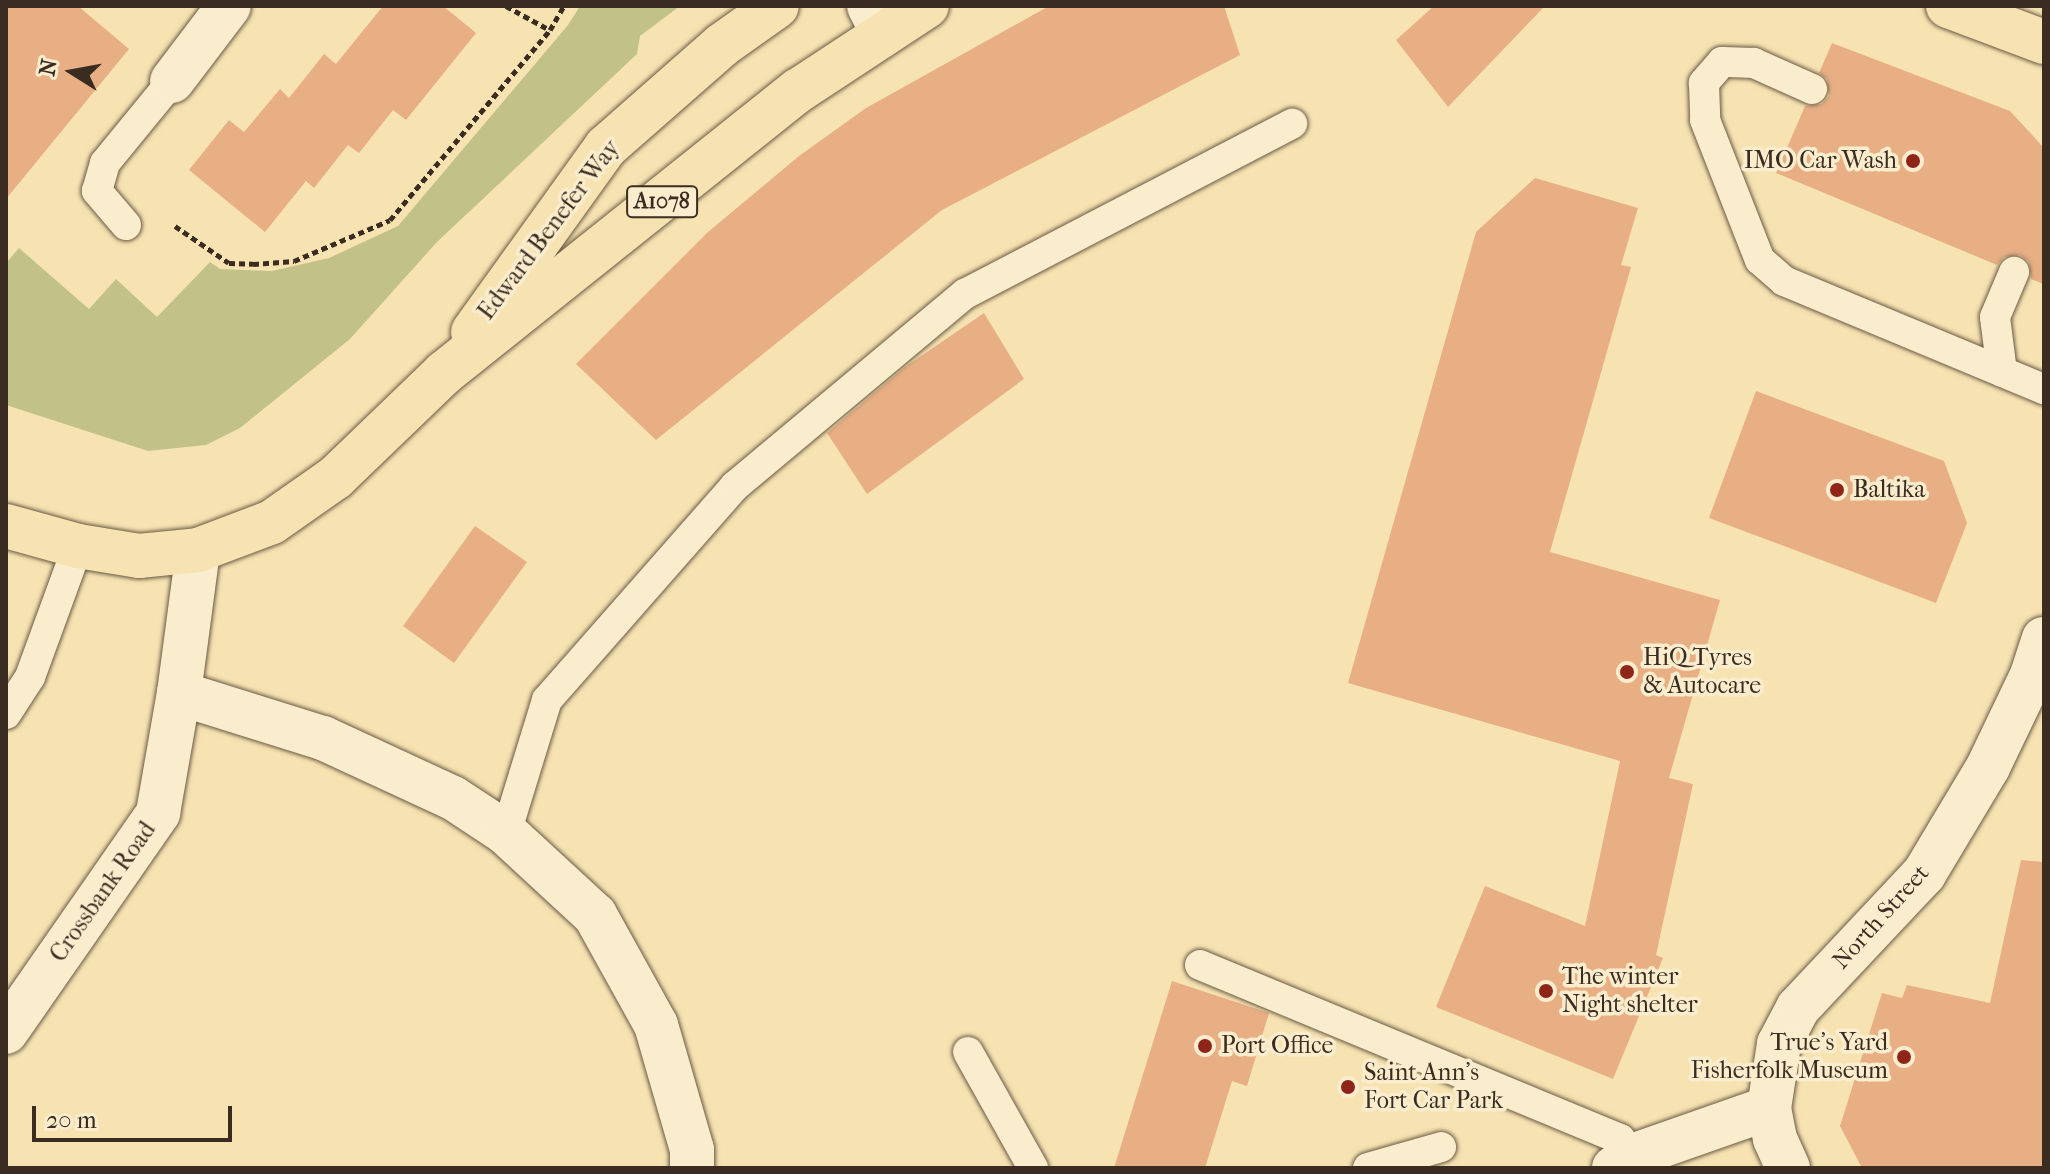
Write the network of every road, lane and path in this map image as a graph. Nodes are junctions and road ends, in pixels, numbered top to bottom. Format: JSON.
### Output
{"nodes":[{"id":1,"x":229,"y":6,"type":"edge"},
{"id":2,"x":506,"y":6,"type":"edge"},
{"id":3,"x":564,"y":6,"type":"edge"},
{"id":4,"x":777,"y":6,"type":"edge"},
{"id":5,"x":927,"y":6,"type":"edge"},
{"id":6,"x":1948,"y":6,"type":"edge"},
{"id":7,"x":876,"y":19,"type":"edge"},
{"id":8,"x":550,"y":30,"type":"junction"},
{"id":9,"x":2042,"y":44,"type":"edge"},
{"id":10,"x":172,"y":81,"type":"joint"},
{"id":11,"x":1812,"y":89,"type":"dead end"},
{"id":12,"x":1292,"y":124,"type":"dead end"},
{"id":13,"x":126,"y":225,"type":"joint"},
{"id":14,"x":2014,"y":272,"type":"dead end"},
{"id":15,"x":2002,"y":372,"type":"junction"},
{"id":16,"x":444,"y":373,"type":"junction"},
{"id":17,"x":2044,"y":389,"type":"edge"},
{"id":18,"x":6,"y":526,"type":"edge"},
{"id":19,"x":78,"y":546,"type":"junction"},
{"id":20,"x":198,"y":550,"type":"junction"},
{"id":21,"x":2040,"y":665,"type":"edge"},
{"id":22,"x":179,"y":693,"type":"junction"},
{"id":23,"x":6,"y":714,"type":"edge"},
{"id":24,"x":506,"y":833,"type":"junction"},
{"id":25,"x":1200,"y":965,"type":"dead end"},
{"id":26,"x":6,"y":1032,"type":"edge"},
{"id":27,"x":968,"y":1052,"type":"dead end"},
{"id":28,"x":1769,"y":1108,"type":"junction"},
{"id":29,"x":1441,"y":1147,"type":"dead end"},
{"id":30,"x":1623,"y":1162,"type":"edge"},
{"id":31,"x":692,"y":1168,"type":"edge"},
{"id":32,"x":1033,"y":1168,"type":"edge"},
{"id":33,"x":1368,"y":1168,"type":"edge"},
{"id":34,"x":1788,"y":1168,"type":"edge"}],
"edges":[{"from":1,"to":10,"type":"street"},
{"from":2,"to":8,"type":"path"},
{"from":3,"to":8,"type":"path"},
{"from":4,"to":16,"type":"main road","name":"Edward Benefer Way","number":"A1078"},
{"from":5,"to":7,"type":"main road","number":"A1078"},
{"from":6,"to":9,"type":"main road"},
{"from":7,"to":16,"type":"main road","name":"Edward Benefer Way","number":"A1078"},
{"from":8,"to":13,"type":"path"},
{"from":10,"to":13,"type":"lane"},
{"from":11,"to":15,"type":"lane"},
{"from":12,"to":24,"type":"lane"},
{"from":14,"to":15,"type":"lane"},
{"from":15,"to":17,"type":"lane"},
{"from":16,"to":20,"type":"main road","name":"Edward Benefer Way","number":"A1078"},
{"from":18,"to":19,"type":"main road","name":"Edward Benefer Way","number":"A1078"},
{"from":19,"to":20,"type":"main road","name":"Edward Benefer Way","number":"A1078"},
{"from":19,"to":23,"type":"lane"},
{"from":20,"to":22,"type":"street","name":"Crossbank Road"},
{"from":21,"to":28,"type":"street","name":"North Street"},
{"from":22,"to":24,"type":"street"},
{"from":22,"to":26,"type":"street","name":"Crossbank Road"},
{"from":24,"to":31,"type":"street"},
{"from":25,"to":30,"type":"lane"},
{"from":27,"to":32,"type":"lane"},
{"from":28,"to":30,"type":"street"},
{"from":28,"to":34,"type":"street"},
{"from":29,"to":33,"type":"lane"}]}
